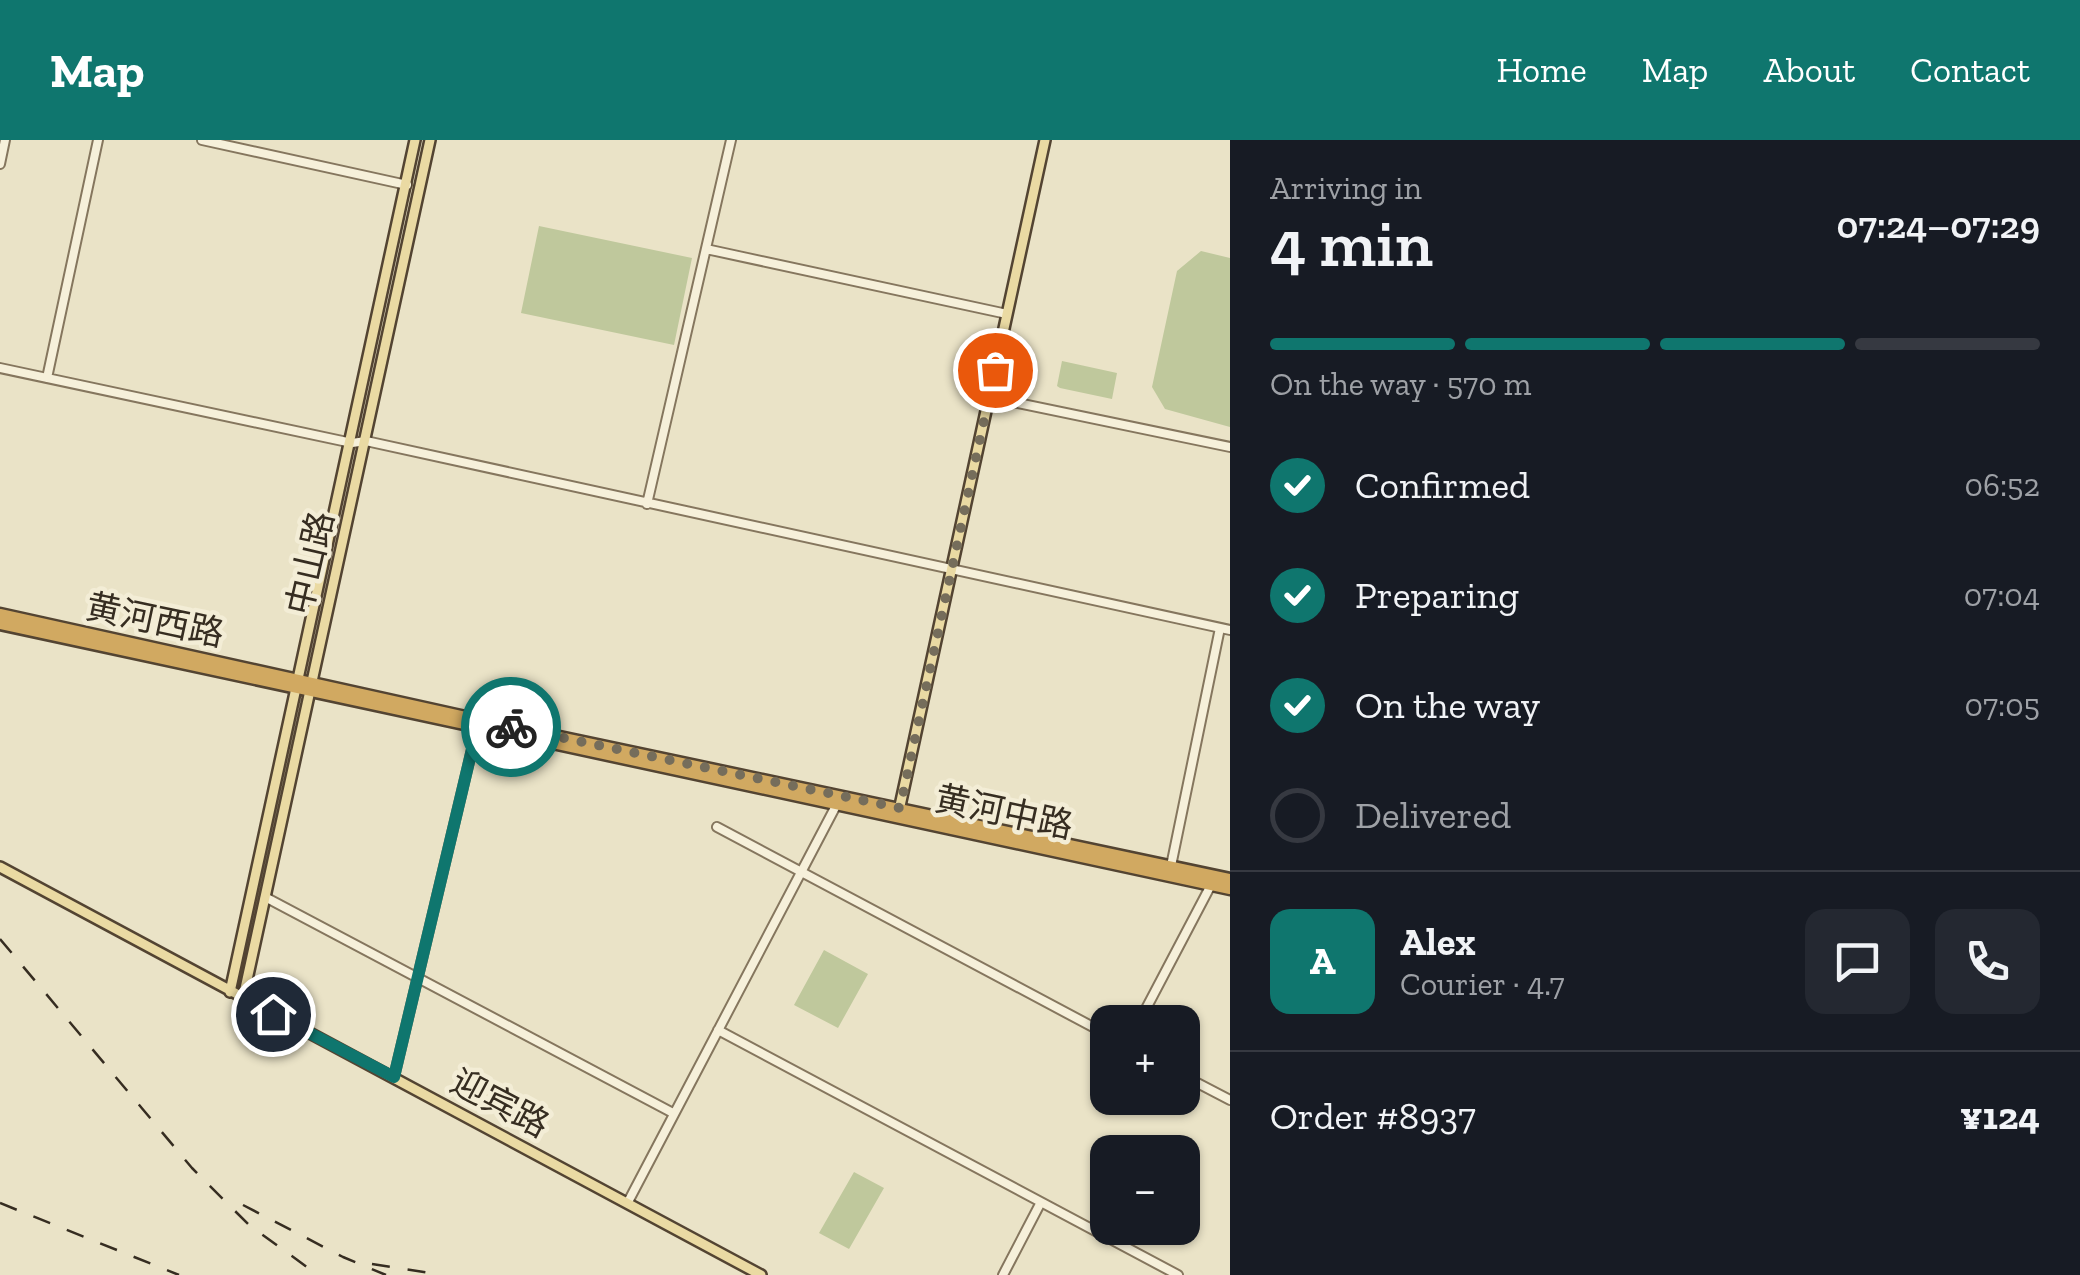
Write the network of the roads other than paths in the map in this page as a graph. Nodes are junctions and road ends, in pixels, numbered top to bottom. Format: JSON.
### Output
{"nodes":[{"id":1,"x":5,"y":140,"type":"edge"},
{"id":2,"x":98,"y":140,"type":"edge"},
{"id":3,"x":202,"y":140,"type":"edge"},
{"id":4,"x":415,"y":140,"type":"edge"},
{"id":5,"x":430,"y":140,"type":"edge"},
{"id":6,"x":730,"y":140,"type":"edge"},
{"id":7,"x":1045,"y":140,"type":"edge"},
{"id":8,"x":0,"y":164,"type":"edge"},
{"id":9,"x":407,"y":184,"type":"junction"},
{"id":10,"x":706,"y":249,"type":"junction"},
{"id":11,"x":1008,"y":314,"type":"junction"},
{"id":12,"x":0,"y":368,"type":"edge"},
{"id":13,"x":47,"y":378,"type":"junction"},
{"id":14,"x":989,"y":397,"type":"junction"},
{"id":15,"x":366,"y":441,"type":"junction"},
{"id":16,"x":352,"y":442,"type":"junction"},
{"id":17,"x":1230,"y":448,"type":"edge"},
{"id":18,"x":648,"y":504,"type":"junction"},
{"id":19,"x":953,"y":567,"type":"junction"},
{"id":20,"x":0,"y":614,"type":"edge"},
{"id":21,"x":0,"y":624,"type":"edge"},
{"id":22,"x":1225,"y":629,"type":"edge"},
{"id":23,"x":298,"y":684,"type":"junction"},
{"id":24,"x":312,"y":688,"type":"junction"},
{"id":25,"x":478,"y":724,"type":"junction"},
{"id":26,"x":839,"y":801,"type":"junction"},
{"id":27,"x":898,"y":813,"type":"junction"},
{"id":28,"x":717,"y":827,"type":"dead end"},
{"id":29,"x":1171,"y":866,"type":"junction"},
{"id":30,"x":0,"y":868,"type":"edge"},
{"id":31,"x":804,"y":873,"type":"junction"},
{"id":32,"x":1230,"y":879,"type":"edge"},
{"id":33,"x":1210,"y":884,"type":"junction"},
{"id":34,"x":1230,"y":889,"type":"edge"},
{"id":35,"x":265,"y":897,"type":"junction"},
{"id":36,"x":419,"y":976,"type":"junction"},
{"id":37,"x":230,"y":992,"type":"junction"},
{"id":38,"x":243,"y":998,"type":"junction"},
{"id":39,"x":1147,"y":1005,"type":"edge"},
{"id":40,"x":1090,"y":1025,"type":"edge"},
{"id":41,"x":718,"y":1030,"type":"junction"},
{"id":42,"x":394,"y":1077,"type":"junction"},
{"id":43,"x":1200,"y":1084,"type":"edge"},
{"id":44,"x":1230,"y":1100,"type":"edge"},
{"id":45,"x":673,"y":1113,"type":"junction"},
{"id":46,"x":628,"y":1202,"type":"junction"},
{"id":47,"x":1042,"y":1202,"type":"junction"},
{"id":48,"x":761,"y":1275,"type":"edge"},
{"id":49,"x":1003,"y":1275,"type":"edge"},
{"id":50,"x":1178,"y":1275,"type":"edge"}],
"edges":[{"from":1,"to":8,"type":"street"},
{"from":2,"to":13,"type":"street"},
{"from":3,"to":9,"type":"street"},
{"from":4,"to":9,"type":"main road","name":"中山路"},
{"from":5,"to":15,"type":"main road","name":"中山路"},
{"from":6,"to":10,"type":"street"},
{"from":7,"to":11,"type":"main road"},
{"from":9,"to":16,"type":"main road","name":"中山路"},
{"from":10,"to":11,"type":"street"},
{"from":10,"to":18,"type":"street"},
{"from":11,"to":14,"type":"main road"},
{"from":12,"to":13,"type":"street"},
{"from":13,"to":16,"type":"street"},
{"from":14,"to":17,"type":"street"},
{"from":14,"to":19,"type":"main road"},
{"from":15,"to":16,"type":"street"},
{"from":15,"to":18,"type":"street"},
{"from":15,"to":24,"type":"main road","name":"中山路"},
{"from":16,"to":23,"type":"main road","name":"中山路"},
{"from":18,"to":19,"type":"street"},
{"from":19,"to":22,"type":"street"},
{"from":19,"to":27,"type":"main road"},
{"from":20,"to":23,"type":"highway","name":"黄河西路"},
{"from":21,"to":23,"type":"highway","name":"黄河西路"},
{"from":22,"to":29,"type":"street"},
{"from":23,"to":24,"type":"highway","name":"黄河中路"},
{"from":23,"to":37,"type":"main road","name":"中山路"},
{"from":24,"to":25,"type":"highway","name":"黄河中路"},
{"from":24,"to":35,"type":"main road","name":"中山路"},
{"from":25,"to":26,"type":"highway","name":"黄河中路"},
{"from":25,"to":36,"type":"street"},
{"from":26,"to":27,"type":"highway","name":"黄河中路"},
{"from":26,"to":31,"type":"street"},
{"from":27,"to":29,"type":"highway","name":"黄河中路"},
{"from":27,"to":33,"type":"highway","name":"黄河中路"},
{"from":28,"to":31,"type":"street"},
{"from":29,"to":32,"type":"highway","name":"黄河中路"},
{"from":30,"to":37,"type":"main road","name":"迎宾路"},
{"from":31,"to":40,"type":"street"},
{"from":31,"to":41,"type":"street"},
{"from":33,"to":34,"type":"highway","name":"黄河中路"},
{"from":33,"to":39,"type":"street"},
{"from":35,"to":36,"type":"street"},
{"from":35,"to":38,"type":"main road","name":"中山路"},
{"from":36,"to":42,"type":"street"},
{"from":36,"to":45,"type":"street"},
{"from":37,"to":38,"type":"main road","name":"迎宾路"},
{"from":38,"to":42,"type":"main road","name":"迎宾路"},
{"from":41,"to":45,"type":"street"},
{"from":41,"to":47,"type":"street"},
{"from":42,"to":46,"type":"main road","name":"迎宾路"},
{"from":43,"to":44,"type":"street"},
{"from":45,"to":46,"type":"street"},
{"from":46,"to":48,"type":"main road","name":"迎宾路"},
{"from":47,"to":49,"type":"street"},
{"from":47,"to":50,"type":"street"}]}
